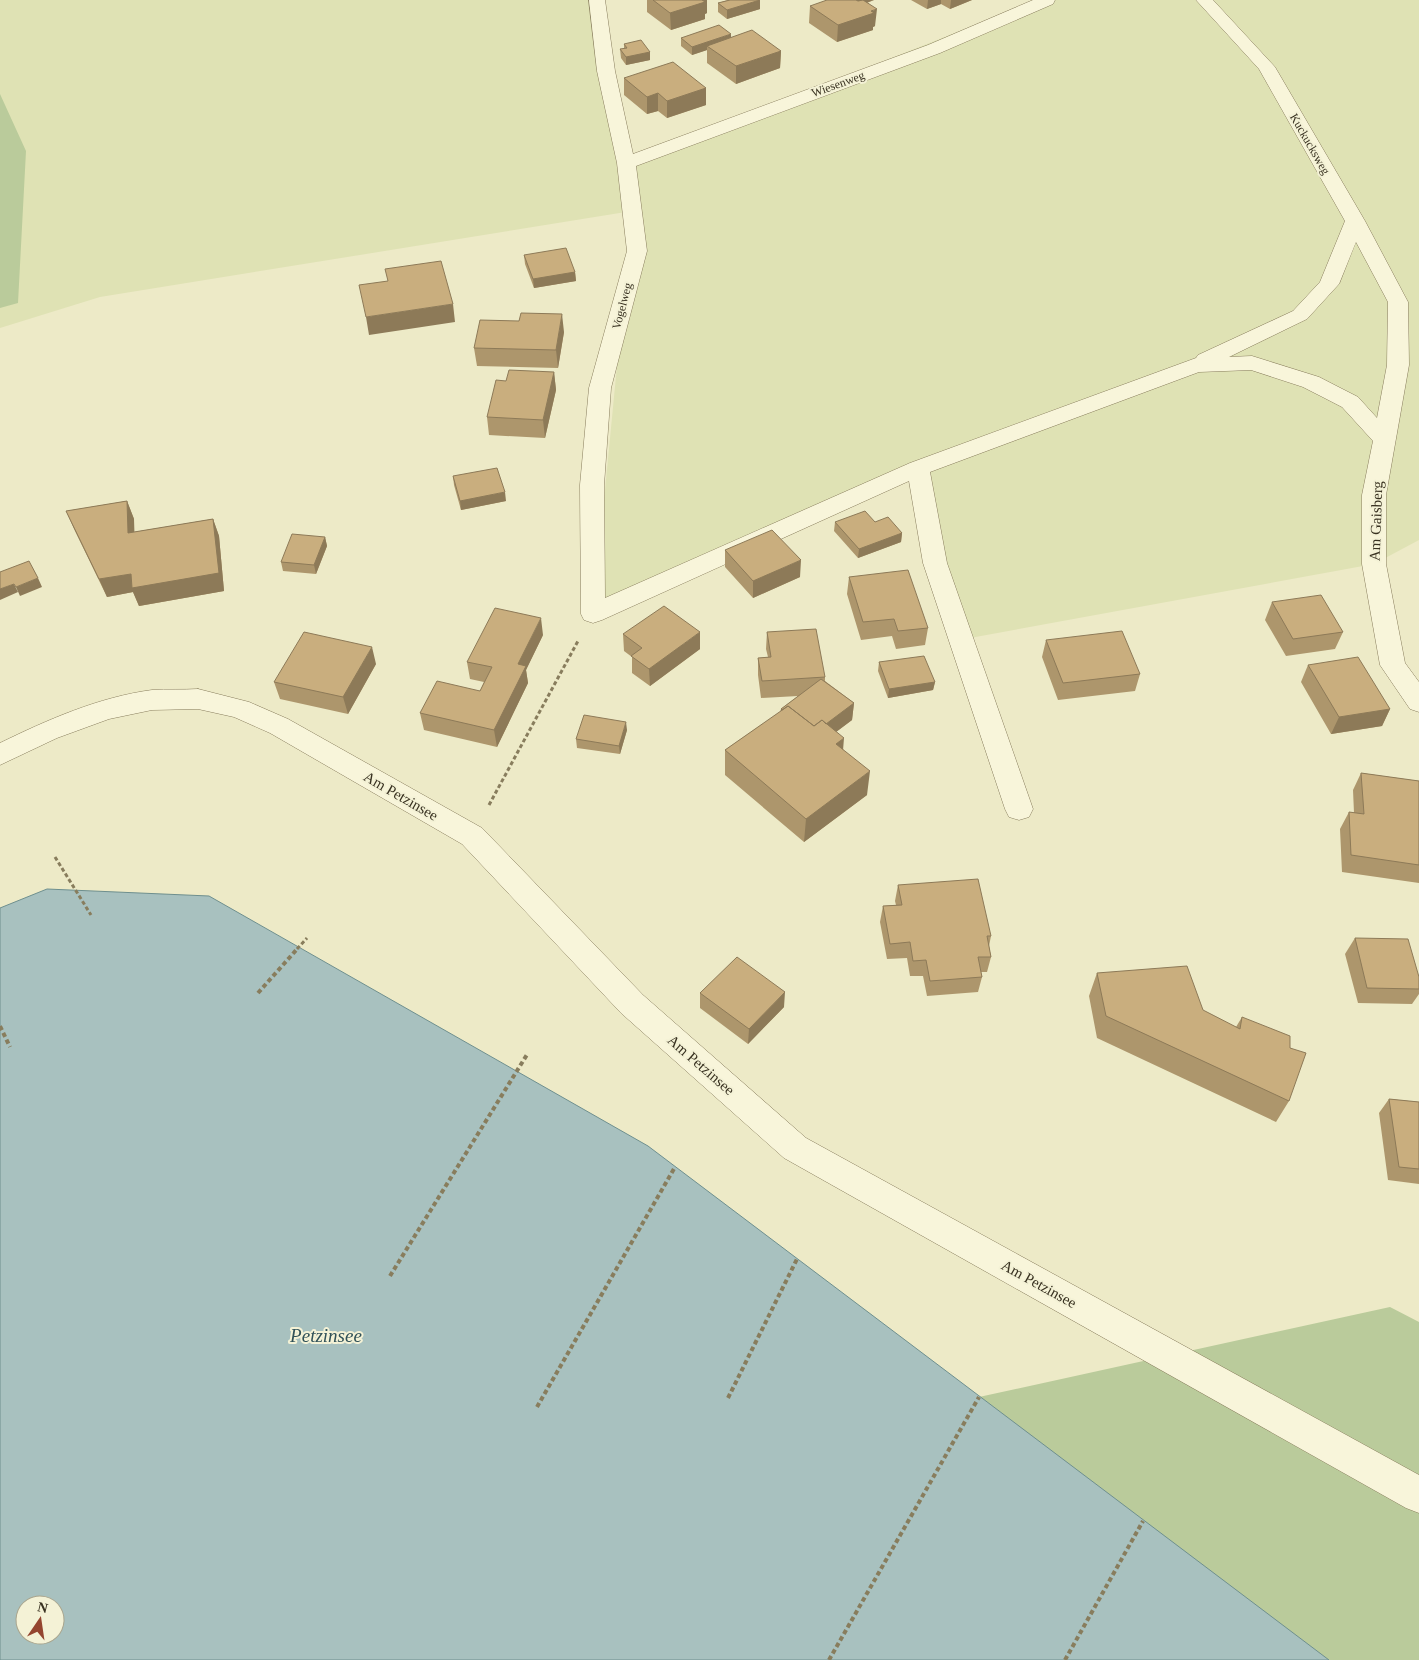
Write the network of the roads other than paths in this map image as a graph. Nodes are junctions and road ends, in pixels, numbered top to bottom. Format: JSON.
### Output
{"nodes":[{"id":1,"x":598,"y":0,"type":"edge"},
{"id":2,"x":1048,"y":0,"type":"edge"},
{"id":3,"x":1204,"y":0,"type":"edge"},
{"id":4,"x":626,"y":163,"type":"junction"},
{"id":5,"x":1354,"y":221,"type":"junction"},
{"id":6,"x":1398,"y":302,"type":"joint"},
{"id":7,"x":1196,"y":365,"type":"junction"},
{"id":8,"x":1384,"y":439,"type":"junction"},
{"id":9,"x":918,"y":468,"type":"junction"},
{"id":10,"x":1419,"y":702,"type":"edge"},
{"id":11,"x":0,"y":755,"type":"edge"},
{"id":12,"x":1019,"y":809,"type":"dead end"},
{"id":13,"x":1419,"y":1495,"type":"edge"}],
"edges":[{"from":1,"to":4,"type":"street","name":"Vogelweg"},
{"from":2,"to":4,"type":"street","name":"Wiesenweg"},
{"from":3,"to":5,"type":"street","name":"Kuckucksweg"},
{"from":4,"to":9,"type":"street","name":"Vogelweg"},
{"from":5,"to":6,"type":"street","name":"Kuckucksweg"},
{"from":5,"to":7,"type":"street"},
{"from":6,"to":8,"type":"street","name":"Am Gaisberg"},
{"from":7,"to":8,"type":"street"},
{"from":7,"to":9,"type":"street"},
{"from":8,"to":10,"type":"street","name":"Am Gaisberg"},
{"from":9,"to":12,"type":"street"},
{"from":11,"to":13,"type":"street","name":"Am Petzinsee"}]}
